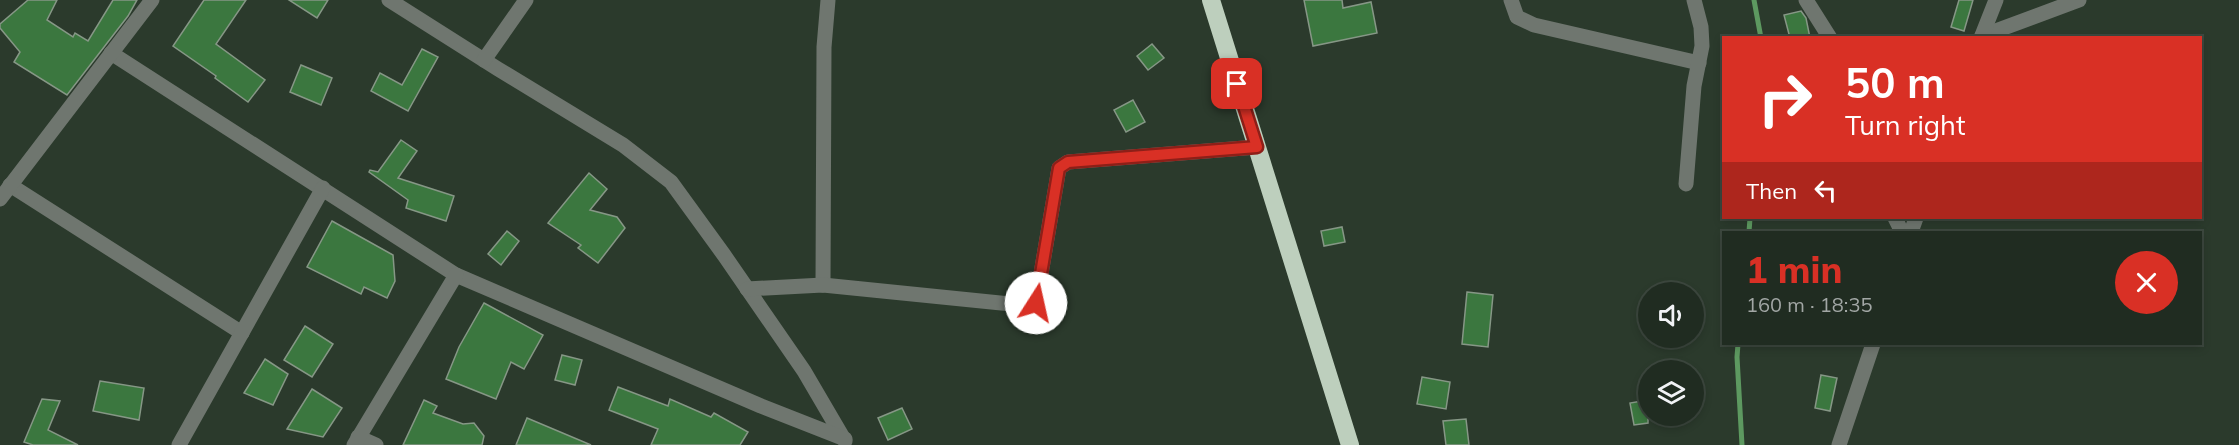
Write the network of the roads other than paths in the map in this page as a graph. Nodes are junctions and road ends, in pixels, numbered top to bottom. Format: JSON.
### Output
{"nodes":[{"id":1,"x":152,"y":0,"type":"edge"},
{"id":2,"x":390,"y":0,"type":"edge"},
{"id":3,"x":526,"y":0,"type":"edge"},
{"id":4,"x":828,"y":0,"type":"edge"},
{"id":5,"x":1211,"y":0,"type":"edge"},
{"id":6,"x":1511,"y":0,"type":"edge"},
{"id":7,"x":1694,"y":0,"type":"edge"},
{"id":8,"x":1806,"y":0,"type":"edge"},
{"id":9,"x":1996,"y":0,"type":"edge"},
{"id":10,"x":2079,"y":0,"type":"edge"},
{"id":11,"x":1829,"y":36,"type":"edge"},
{"id":12,"x":1981,"y":36,"type":"edge"},
{"id":13,"x":1984,"y":36,"type":"edge"},
{"id":14,"x":111,"y":53,"type":"junction"},
{"id":15,"x":484,"y":60,"type":"junction"},
{"id":16,"x":1699,"y":63,"type":"junction"},
{"id":17,"x":1257,"y":147,"type":"junction"},
{"id":18,"x":1686,"y":184,"type":"dead end"},
{"id":19,"x":10,"y":185,"type":"junction"},
{"id":20,"x":323,"y":188,"type":"junction"},
{"id":21,"x":0,"y":198,"type":"edge"},
{"id":22,"x":456,"y":275,"type":"junction"},
{"id":23,"x":823,"y":285,"type":"junction"},
{"id":24,"x":747,"y":289,"type":"junction"},
{"id":25,"x":242,"y":333,"type":"junction"},
{"id":26,"x":1873,"y":345,"type":"edge"},
{"id":27,"x":1850,"y":412,"type":"junction"},
{"id":28,"x":356,"y":441,"type":"edge"},
{"id":29,"x":845,"y":442,"type":"edge"},
{"id":30,"x":179,"y":445,"type":"edge"},
{"id":31,"x":376,"y":445,"type":"edge"},
{"id":32,"x":1350,"y":445,"type":"edge"},
{"id":33,"x":1839,"y":445,"type":"edge"},
{"id":34,"x":1850,"y":445,"type":"edge"}],
"edges":[{"from":1,"to":14,"type":"street"},
{"from":2,"to":15,"type":"street"},
{"from":3,"to":15,"type":"street"},
{"from":4,"to":23,"type":"street"},
{"from":5,"to":17,"type":"highway"},
{"from":6,"to":16,"type":"street"},
{"from":7,"to":16,"type":"street"},
{"from":8,"to":11,"type":"street"},
{"from":9,"to":12,"type":"street"},
{"from":10,"to":13,"type":"street"},
{"from":14,"to":19,"type":"street"},
{"from":14,"to":20,"type":"street"},
{"from":15,"to":24,"type":"street"},
{"from":16,"to":18,"type":"street"},
{"from":17,"to":23,"type":"street"},
{"from":17,"to":32,"type":"highway"},
{"from":19,"to":21,"type":"street"},
{"from":19,"to":25,"type":"street"},
{"from":20,"to":22,"type":"street"},
{"from":20,"to":25,"type":"street"},
{"from":22,"to":28,"type":"street"},
{"from":22,"to":29,"type":"street"},
{"from":23,"to":24,"type":"street"},
{"from":24,"to":29,"type":"street"},
{"from":25,"to":30,"type":"street"},
{"from":26,"to":27,"type":"street"},
{"from":27,"to":33,"type":"street"},
{"from":27,"to":34,"type":"street"},
{"from":28,"to":31,"type":"street"}]}
